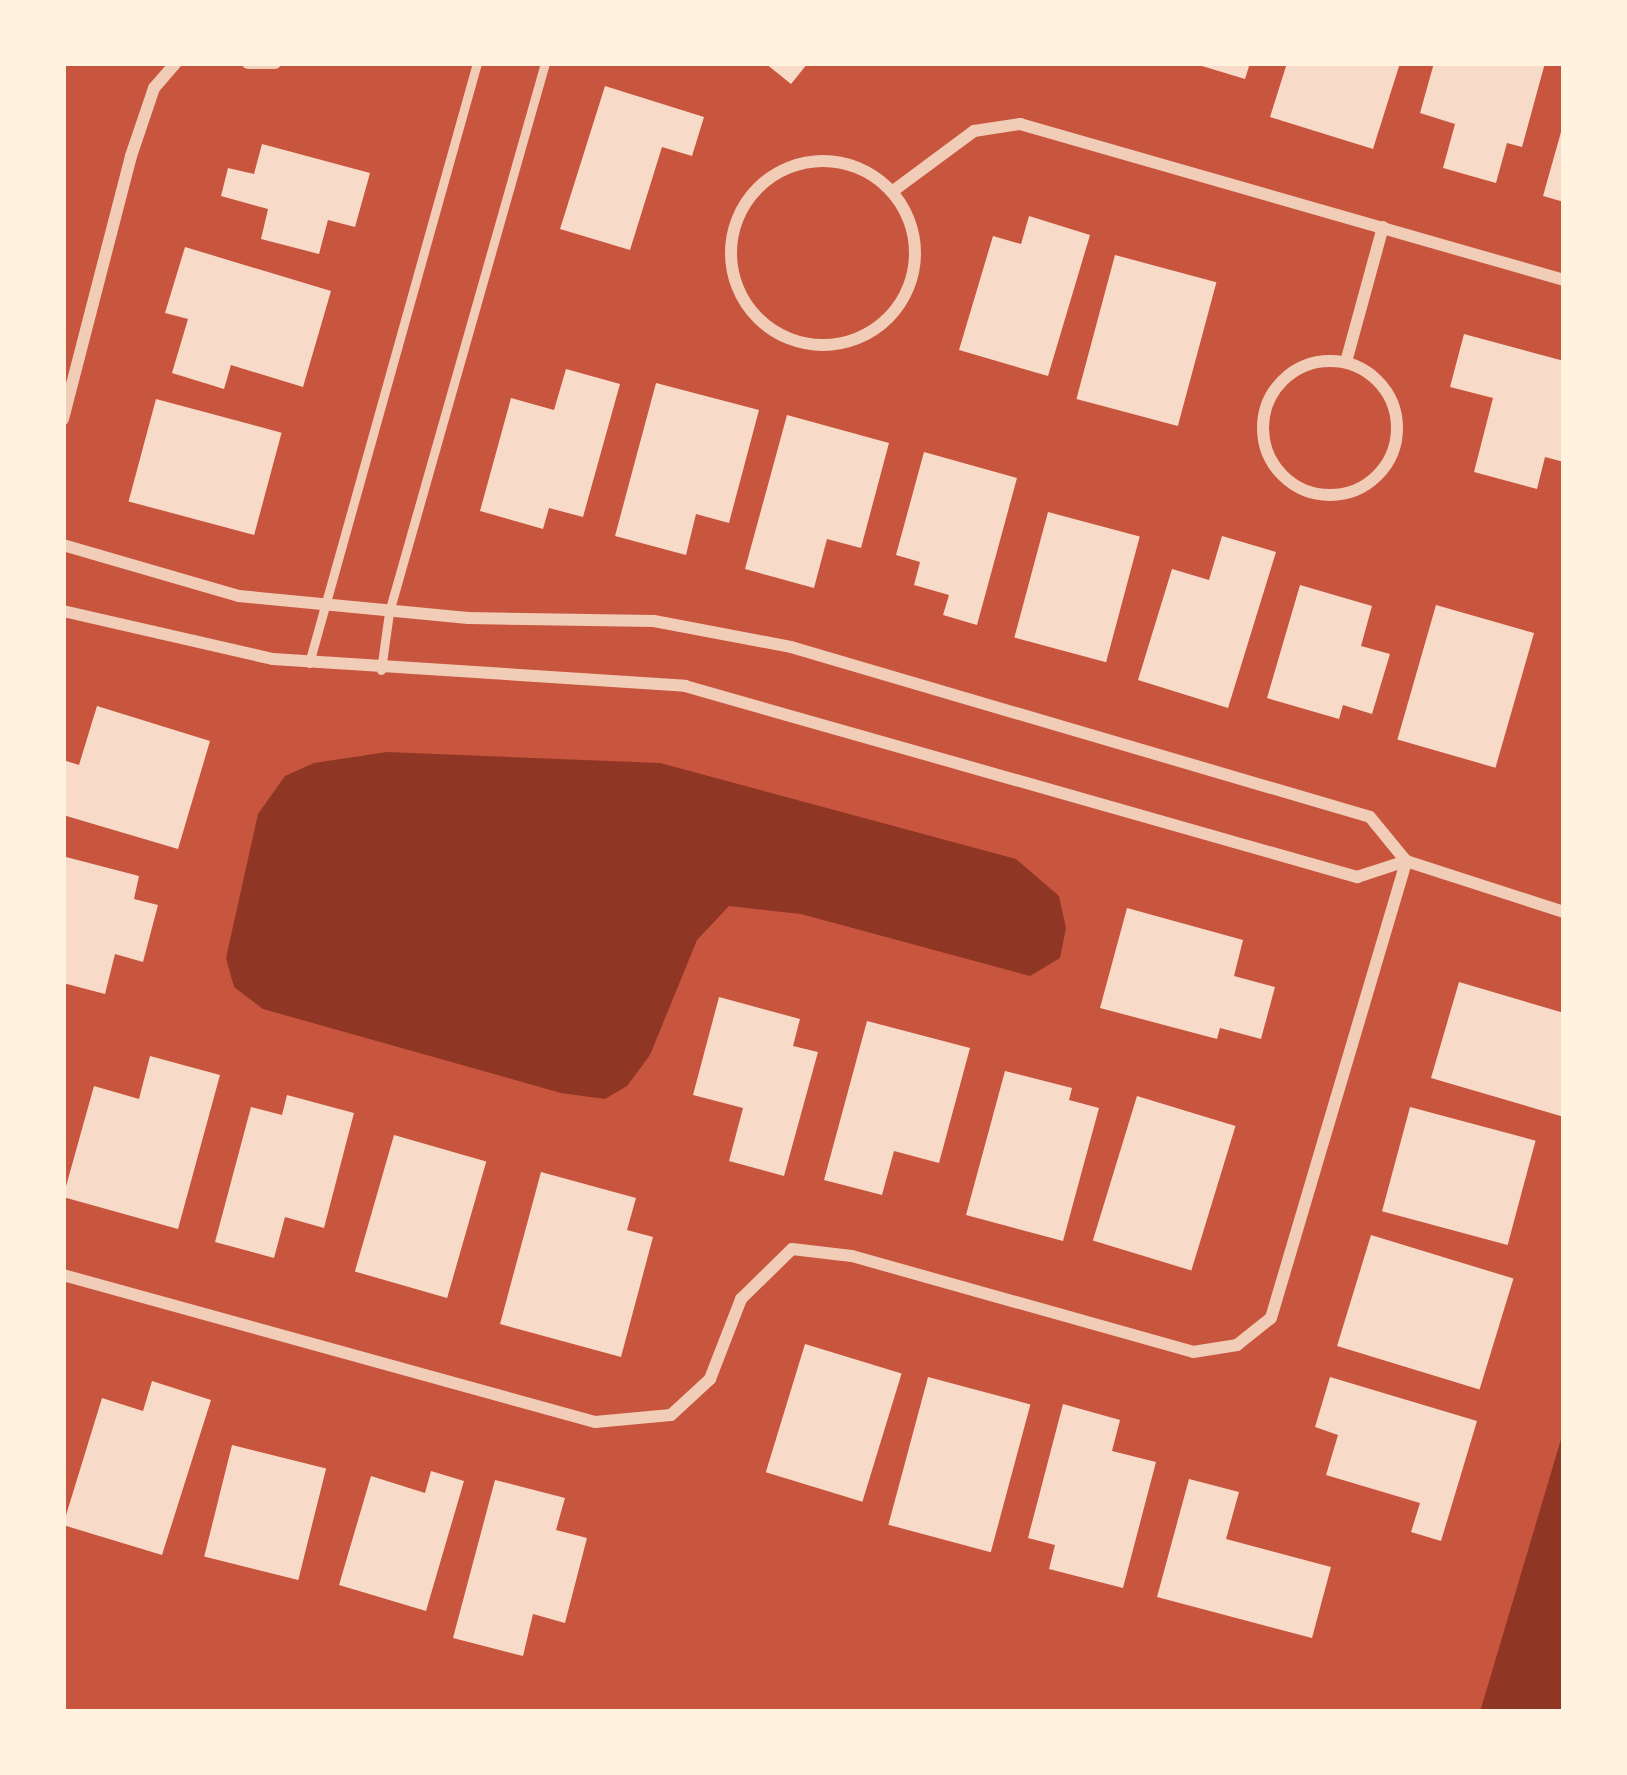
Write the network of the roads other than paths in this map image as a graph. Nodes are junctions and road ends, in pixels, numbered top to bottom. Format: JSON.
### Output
{"nodes":[{"id":1,"x":176,"y":63,"type":"edge"},
{"id":2,"x":248,"y":63,"type":"edge"},
{"id":3,"x":275,"y":63,"type":"edge"},
{"id":4,"x":477,"y":63,"type":"edge"},
{"id":5,"x":545,"y":63,"type":"edge"},
{"id":6,"x":893,"y":191,"type":"junction"},
{"id":7,"x":1383,"y":227,"type":"junction"},
{"id":8,"x":1564,"y":280,"type":"edge"},
{"id":9,"x":1346,"y":362,"type":"junction"},
{"id":10,"x":63,"y":419,"type":"edge"},
{"id":11,"x":63,"y":545,"type":"edge"},
{"id":12,"x":322,"y":606,"type":"junction"},
{"id":13,"x":63,"y":611,"type":"edge"},
{"id":14,"x":389,"y":612,"type":"junction"},
{"id":15,"x":309,"y":663,"type":"junction"},
{"id":16,"x":381,"y":670,"type":"junction"},
{"id":17,"x":1406,"y":861,"type":"junction"},
{"id":18,"x":1564,"y":912,"type":"edge"},
{"id":19,"x":63,"y":1275,"type":"edge"}],
"edges":[{"from":1,"to":10,"type":"street"},
{"from":2,"to":3,"type":"street"},
{"from":4,"to":12,"type":"lane"},
{"from":5,"to":14,"type":"lane"},
{"from":6,"to":6,"type":"street"},
{"from":6,"to":7,"type":"street"},
{"from":7,"to":8,"type":"street"},
{"from":7,"to":9,"type":"street"},
{"from":9,"to":9,"type":"street"},
{"from":11,"to":12,"type":"street"},
{"from":12,"to":14,"type":"street"},
{"from":12,"to":15,"type":"lane"},
{"from":13,"to":15,"type":"street"},
{"from":14,"to":16,"type":"lane"},
{"from":14,"to":17,"type":"street"},
{"from":15,"to":16,"type":"street"},
{"from":16,"to":17,"type":"street"},
{"from":17,"to":18,"type":"street"},
{"from":17,"to":19,"type":"street"}]}
